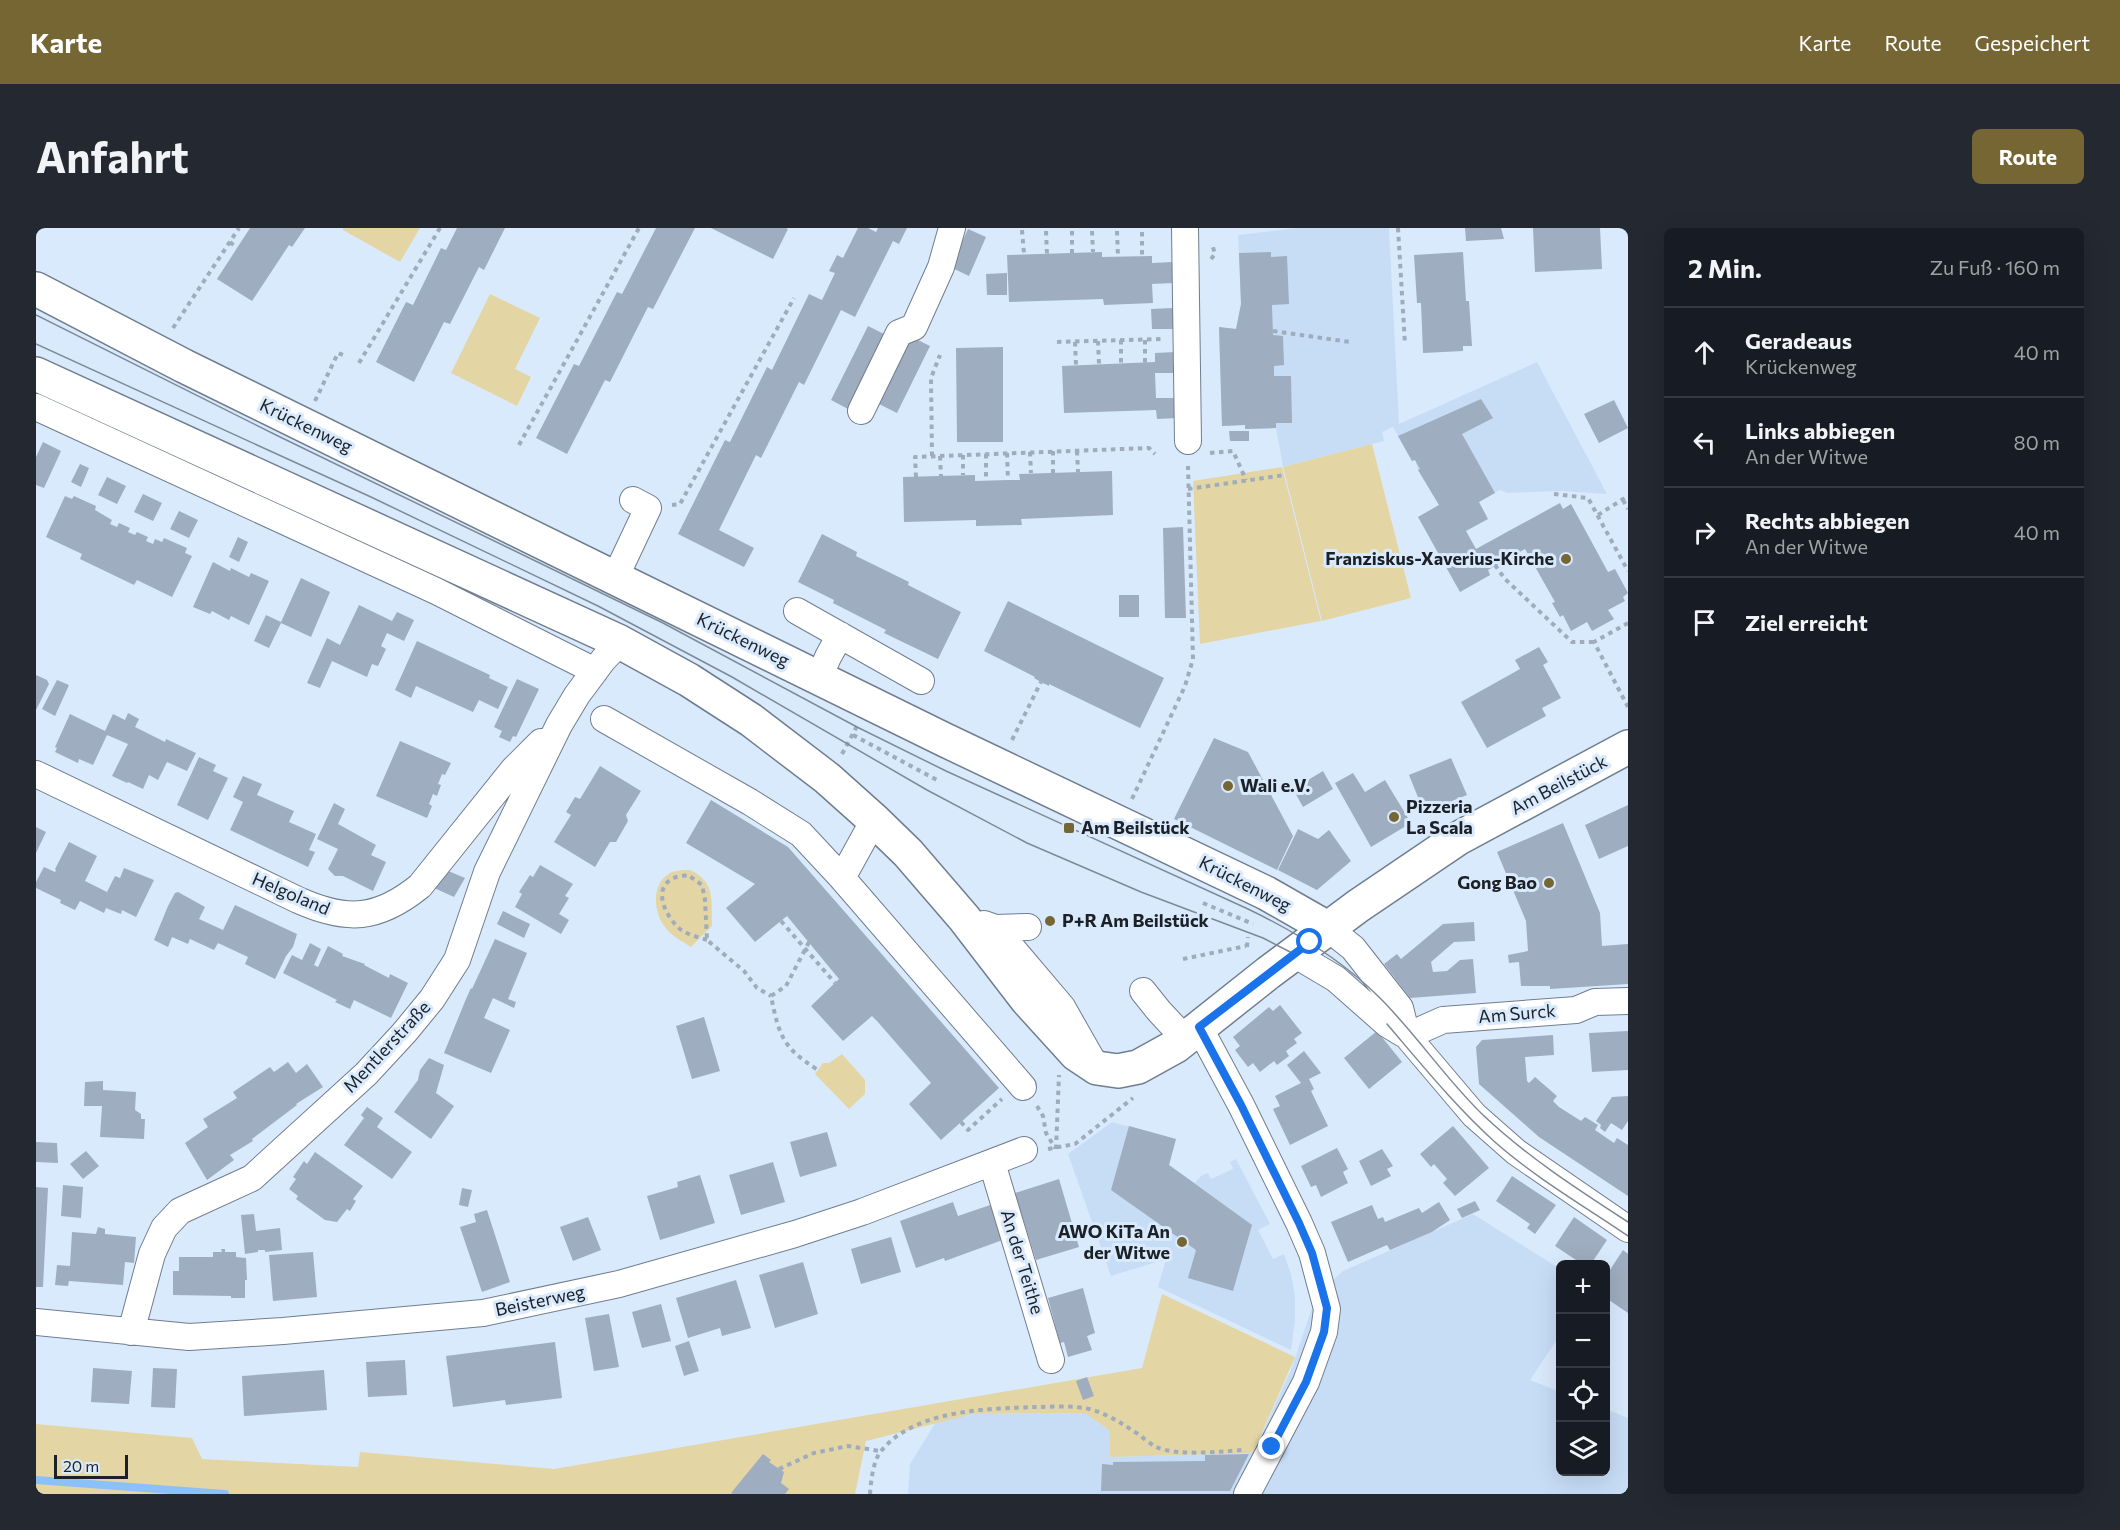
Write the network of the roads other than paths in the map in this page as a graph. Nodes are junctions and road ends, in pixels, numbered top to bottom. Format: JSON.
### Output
{"nodes":[{"id":1,"x":952,"y":228,"type":"edge"},
{"id":2,"x":1185,"y":228,"type":"edge"},
{"id":3,"x":36,"y":289,"type":"edge"},
{"id":4,"x":36,"y":374,"type":"edge"},
{"id":5,"x":36,"y":407,"type":"edge"},
{"id":6,"x":861,"y":411,"type":"dead end"},
{"id":7,"x":1188,"y":448,"type":"road end"},
{"id":8,"x":640,"y":504,"type":"road end"},
{"id":9,"x":615,"y":578,"type":"junction"},
{"id":10,"x":797,"y":611,"type":"dead end"},
{"id":11,"x":840,"y":635,"type":"junction"},
{"id":12,"x":620,"y":642,"type":"junction"},
{"id":13,"x":595,"y":670,"type":"junction"},
{"id":14,"x":819,"y":678,"type":"junction"},
{"id":15,"x":921,"y":681,"type":"dead end"},
{"id":16,"x":604,"y":719,"type":"dead end"},
{"id":17,"x":559,"y":725,"type":"junction"},
{"id":18,"x":1628,"y":747,"type":"edge"},
{"id":19,"x":36,"y":774,"type":"edge"},
{"id":20,"x":874,"y":820,"type":"junction"},
{"id":21,"x":842,"y":879,"type":"junction"},
{"id":22,"x":964,"y":918,"type":"junction"},
{"id":23,"x":1028,"y":927,"type":"dead end"},
{"id":24,"x":995,"y":928,"type":"junction"},
{"id":25,"x":1311,"y":942,"type":"junction"},
{"id":26,"x":1143,"y":991,"type":"dead end"},
{"id":27,"x":1628,"y":1000,"type":"edge"},
{"id":28,"x":1397,"y":1030,"type":"junction"},
{"id":29,"x":1192,"y":1033,"type":"junction"},
{"id":30,"x":1097,"y":1068,"type":"junction"},
{"id":31,"x":1021,"y":1085,"type":"road end"},
{"id":32,"x":1024,"y":1150,"type":"dead end"},
{"id":33,"x":992,"y":1163,"type":"junction"},
{"id":34,"x":1628,"y":1229,"type":"edge"},
{"id":35,"x":36,"y":1322,"type":"edge"},
{"id":36,"x":131,"y":1332,"type":"junction"},
{"id":37,"x":1052,"y":1360,"type":"dead end"},
{"id":38,"x":1248,"y":1494,"type":"edge"}],
"edges":[{"from":1,"to":6,"type":"street"},
{"from":2,"to":7,"type":"street"},
{"from":3,"to":9,"type":"main road","name":"Krückenweg"},
{"from":4,"to":12,"type":"main road"},
{"from":5,"to":13,"type":"street"},
{"from":8,"to":9,"type":"street"},
{"from":9,"to":14,"type":"main road","name":"Krückenweg"},
{"from":10,"to":11,"type":"street"},
{"from":11,"to":14,"type":"street"},
{"from":11,"to":15,"type":"street"},
{"from":12,"to":13,"type":"street","name":"Mentlerstraße"},
{"from":12,"to":20,"type":"main road"},
{"from":13,"to":17,"type":"street","name":"Mentlerstraße"},
{"from":14,"to":25,"type":"main road","name":"Krückenweg"},
{"from":16,"to":21,"type":"street"},
{"from":17,"to":19,"type":"street","name":"Helgoland"},
{"from":17,"to":36,"type":"street","name":"Mentlerstraße"},
{"from":18,"to":25,"type":"main road","name":"Am Beilstück"},
{"from":20,"to":21,"type":"street"},
{"from":20,"to":22,"type":"main road"},
{"from":21,"to":31,"type":"street"},
{"from":22,"to":24,"type":"street"},
{"from":22,"to":30,"type":"main road"},
{"from":23,"to":24,"type":"street"},
{"from":24,"to":30,"type":"street"},
{"from":25,"to":28,"type":"street"},
{"from":25,"to":28,"type":"street","name":"Krückenweg"},
{"from":25,"to":29,"type":"main road"},
{"from":26,"to":29,"type":"street"},
{"from":27,"to":28,"type":"street","name":"Am Surck"},
{"from":28,"to":34,"type":"street","name":"Krückenweg"},
{"from":29,"to":30,"type":"main road"},
{"from":29,"to":38,"type":"street"},
{"from":32,"to":33,"type":"street","name":"Beisterweg"},
{"from":33,"to":36,"type":"street","name":"Beisterweg"},
{"from":33,"to":37,"type":"street","name":"An der Teithe"},
{"from":35,"to":36,"type":"street","name":"Beisterweg"}]}
